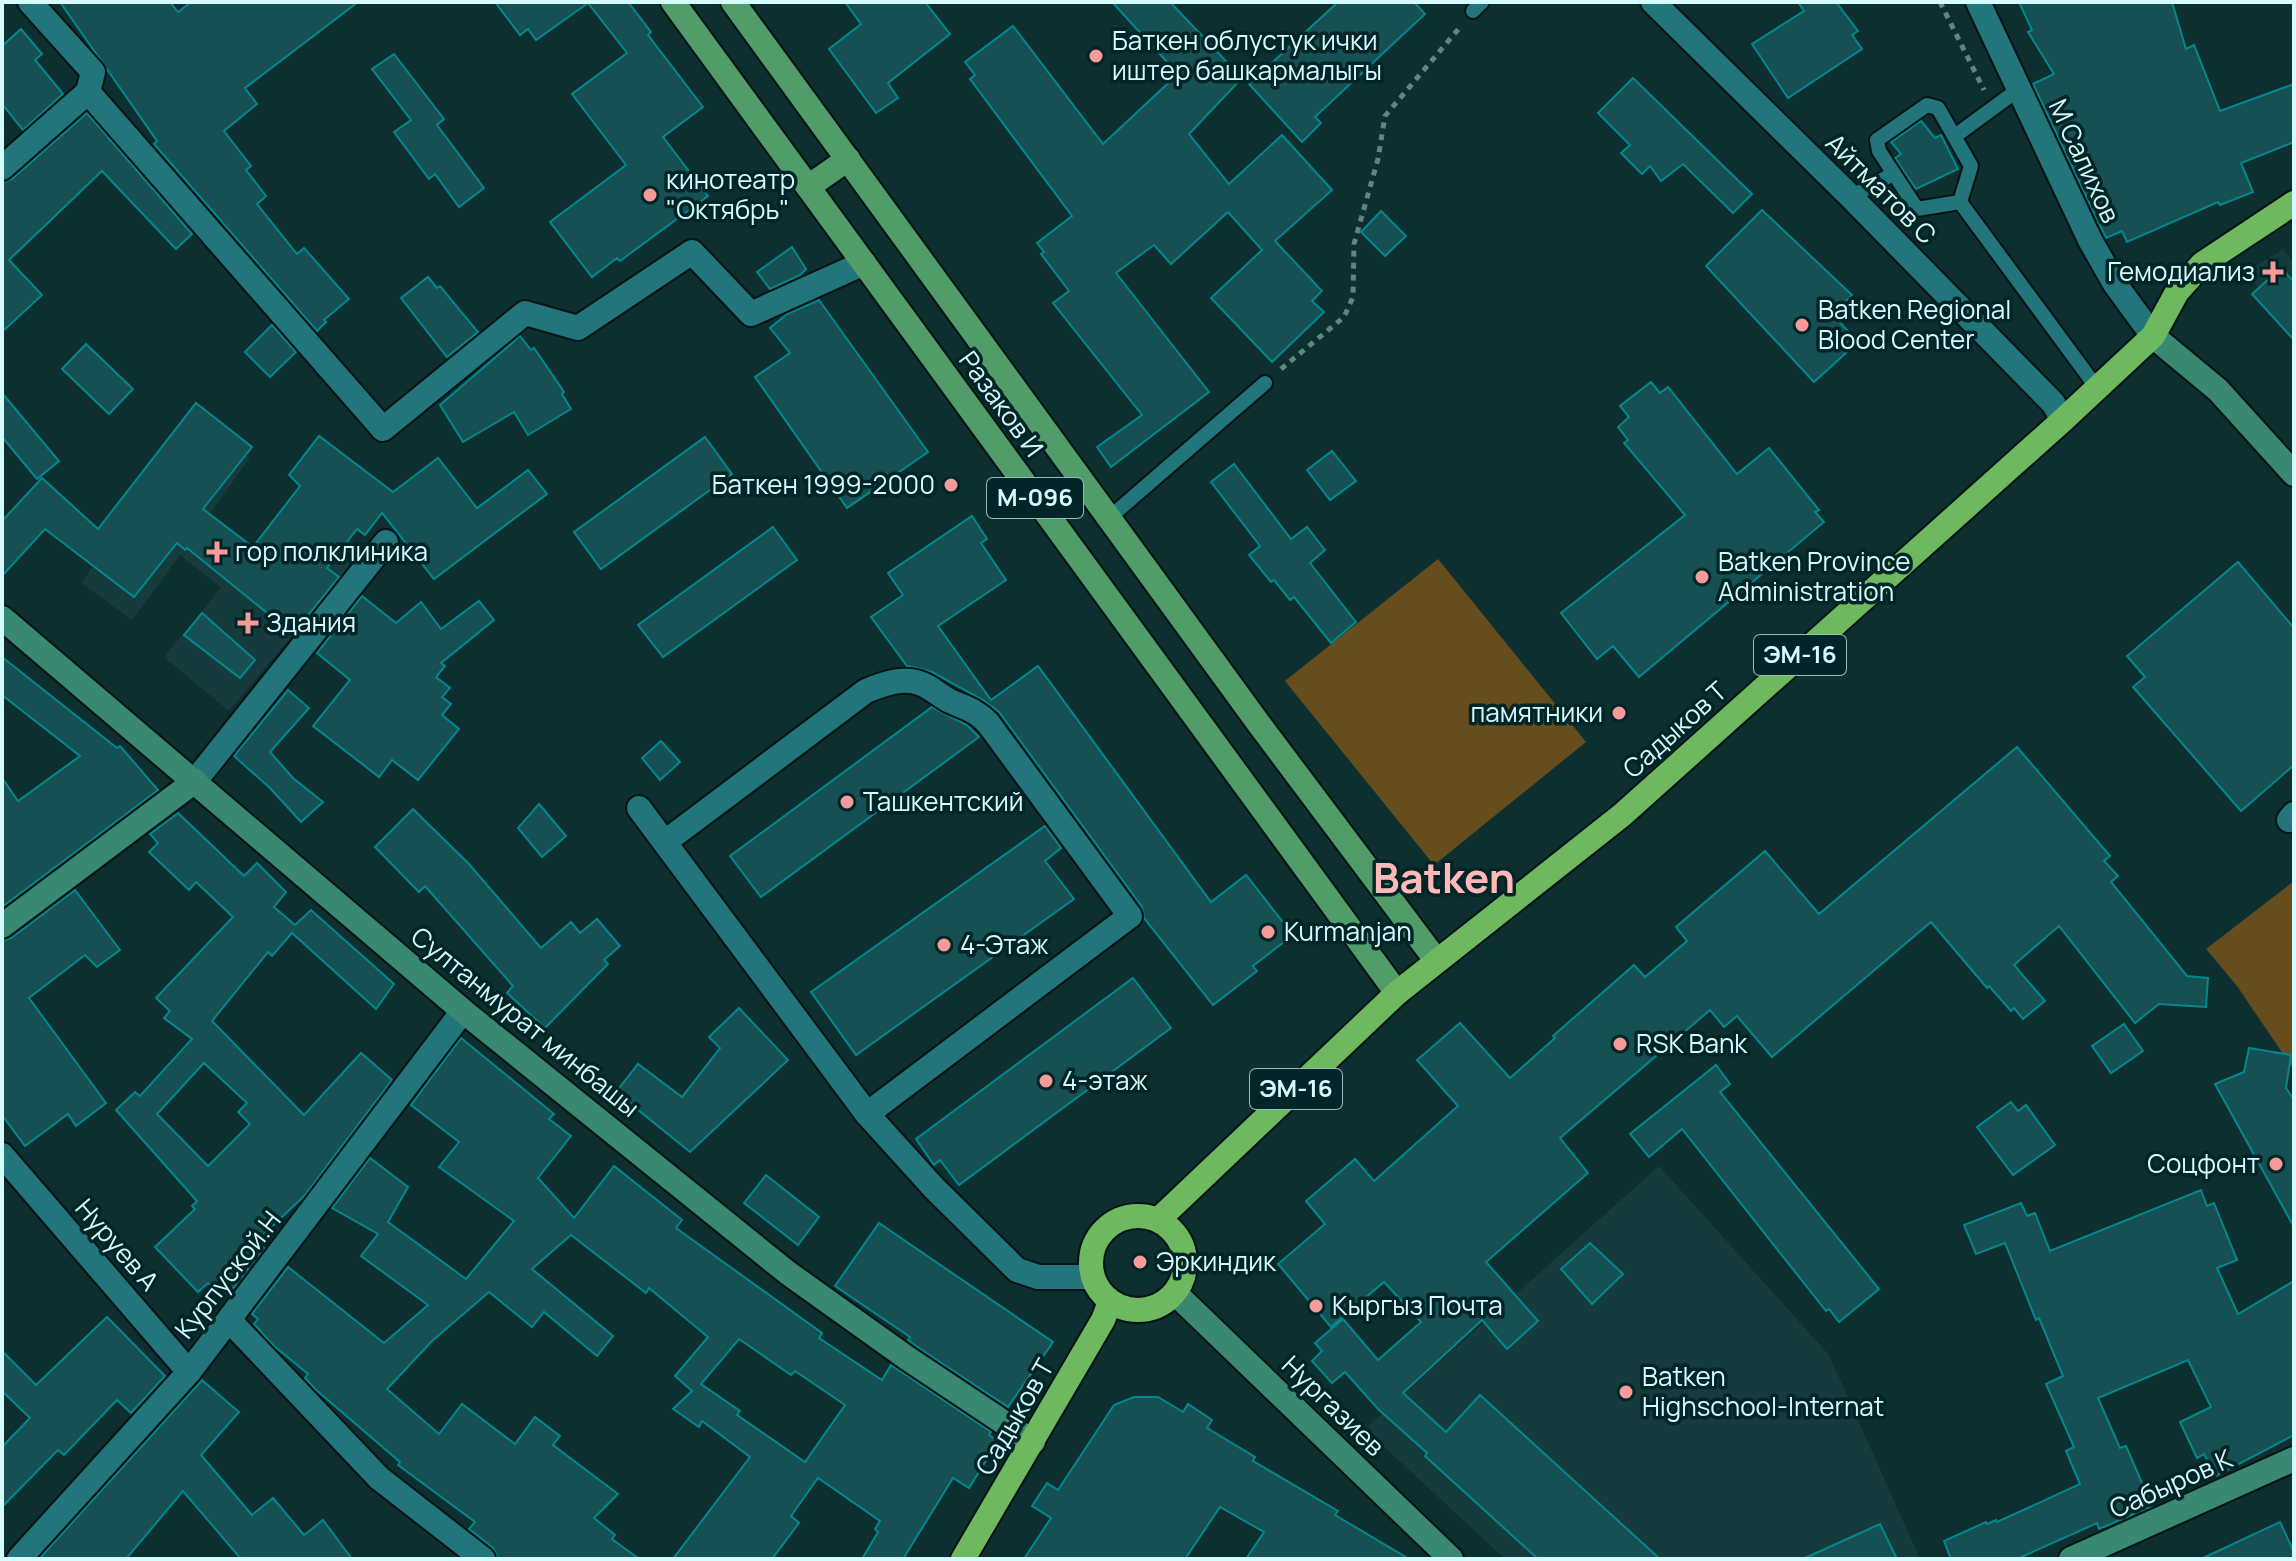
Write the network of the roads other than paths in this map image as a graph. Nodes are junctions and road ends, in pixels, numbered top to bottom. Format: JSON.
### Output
{"nodes":[{"id":1,"x":30,"y":2,"type":"edge"},
{"id":2,"x":673,"y":2,"type":"edge"},
{"id":3,"x":733,"y":2,"type":"edge"},
{"id":4,"x":1653,"y":2,"type":"edge"},
{"id":5,"x":1978,"y":2,"type":"edge"},
{"id":6,"x":2019,"y":89,"type":"junction"},
{"id":7,"x":88,"y":92,"type":"junction"},
{"id":8,"x":1955,"y":136,"type":"junction"},
{"id":9,"x":848,"y":159,"type":"junction"},
{"id":10,"x":2,"y":168,"type":"edge"},
{"id":11,"x":1893,"y":174,"type":"junction"},
{"id":12,"x":808,"y":187,"type":"junction"},
{"id":13,"x":1851,"y":197,"type":"junction"},
{"id":14,"x":1960,"y":202,"type":"junction"},
{"id":15,"x":2294,"y":203,"type":"edge"},
{"id":16,"x":864,"y":263,"type":"junction"},
{"id":17,"x":2153,"y":336,"type":"junction"},
{"id":18,"x":1265,"y":383,"type":"road end"},
{"id":19,"x":2097,"y":388,"type":"junction"},
{"id":20,"x":2063,"y":420,"type":"junction"},
{"id":21,"x":2294,"y":474,"type":"edge"},
{"id":22,"x":1109,"y":518,"type":"junction"},
{"id":23,"x":386,"y":542,"type":"dead end"},
{"id":24,"x":2,"y":618,"type":"edge"},
{"id":25,"x":195,"y":781,"type":"junction"},
{"id":26,"x":639,"y":808,"type":"dead end"},
{"id":27,"x":665,"y":842,"type":"junction"},
{"id":28,"x":2,"y":926,"type":"edge"},
{"id":29,"x":1436,"y":960,"type":"junction"},
{"id":30,"x":1397,"y":993,"type":"junction"},
{"id":31,"x":463,"y":1011,"type":"junction"},
{"id":32,"x":867,"y":1114,"type":"junction"},
{"id":33,"x":2,"y":1155,"type":"edge"},
{"id":34,"x":1158,"y":1220,"type":"junction"},
{"id":35,"x":1092,"y":1277,"type":"junction"},
{"id":36,"x":1176,"y":1294,"type":"junction"},
{"id":37,"x":1110,"y":1302,"type":"junction"},
{"id":38,"x":230,"y":1321,"type":"junction"},
{"id":39,"x":189,"y":1372,"type":"junction"},
{"id":40,"x":1033,"y":1442,"type":"junction"},
{"id":41,"x":2294,"y":1459,"type":"edge"},
{"id":42,"x":19,"y":1559,"type":"edge"},
{"id":43,"x":483,"y":1559,"type":"edge"},
{"id":44,"x":963,"y":1559,"type":"edge"},
{"id":45,"x":1451,"y":1559,"type":"edge"},
{"id":46,"x":2071,"y":1559,"type":"edge"}],
"edges":[{"from":1,"to":7,"type":"street"},
{"from":2,"to":12,"type":"main road","name":"Разаков И","number":"М-096"},
{"from":3,"to":9,"type":"main road","name":"Разаков И","number":"М-096"},
{"from":4,"to":13,"type":"street","name":"Айтматов С"},
{"from":5,"to":6,"type":"street","name":"М Салихов"},
{"from":6,"to":8,"type":"lane"},
{"from":6,"to":17,"type":"street","name":"М Салихов"},
{"from":7,"to":10,"type":"street"},
{"from":7,"to":16,"type":"street"},
{"from":8,"to":11,"type":"lane"},
{"from":8,"to":14,"type":"lane"},
{"from":9,"to":12,"type":"main road"},
{"from":9,"to":22,"type":"main road","name":"Разаков И","number":"М-096"},
{"from":11,"to":13,"type":"lane"},
{"from":11,"to":14,"type":"lane"},
{"from":12,"to":16,"type":"main road","name":"Разаков И","number":"М-096"},
{"from":13,"to":20,"type":"street","name":"Айтматов С"},
{"from":14,"to":19,"type":"lane"},
{"from":15,"to":17,"type":"highway","number":"ЭМ-16"},
{"from":16,"to":30,"type":"main road","name":"Разаков И","number":"М-096"},
{"from":17,"to":19,"type":"highway","name":"Садыков Т","number":"ЭМ-16"},
{"from":17,"to":21,"type":"street"},
{"from":18,"to":22,"type":"lane"},
{"from":19,"to":20,"type":"highway","name":"Садыков Т","number":"ЭМ-16"},
{"from":20,"to":29,"type":"highway","name":"Садыков Т","number":"ЭМ-16"},
{"from":22,"to":29,"type":"main road","name":"Разаков И","number":"М-096"},
{"from":23,"to":25,"type":"street"},
{"from":24,"to":25,"type":"street","name":"Султанмурат минбашы"},
{"from":25,"to":28,"type":"street"},
{"from":25,"to":31,"type":"street","name":"Султанмурат минбашы"},
{"from":26,"to":27,"type":"street"},
{"from":27,"to":32,"type":"street"},
{"from":27,"to":32,"type":"street"},
{"from":29,"to":30,"type":"highway","number":"ЭМ-16"},
{"from":30,"to":34,"type":"highway","number":"ЭМ-16"},
{"from":31,"to":38,"type":"street","name":"Курпуской.Н"},
{"from":31,"to":40,"type":"street","name":"Султанмурат минбашы"},
{"from":32,"to":35,"type":"street"},
{"from":33,"to":39,"type":"street","name":"Нуруев А"},
{"from":34,"to":35,"type":"highway"},
{"from":34,"to":36,"type":"highway"},
{"from":35,"to":37,"type":"highway"},
{"from":36,"to":37,"type":"highway"},
{"from":36,"to":45,"type":"street","name":"Нургазиев"},
{"from":37,"to":40,"type":"highway","name":"Садыков Т"},
{"from":38,"to":39,"type":"street","name":"Курпуской.Н"},
{"from":38,"to":43,"type":"street"},
{"from":39,"to":42,"type":"street","name":"Курпуской.Н"},
{"from":40,"to":44,"type":"highway","name":"Садыков Т"},
{"from":41,"to":46,"type":"street","name":"Сабыров К"}]}
